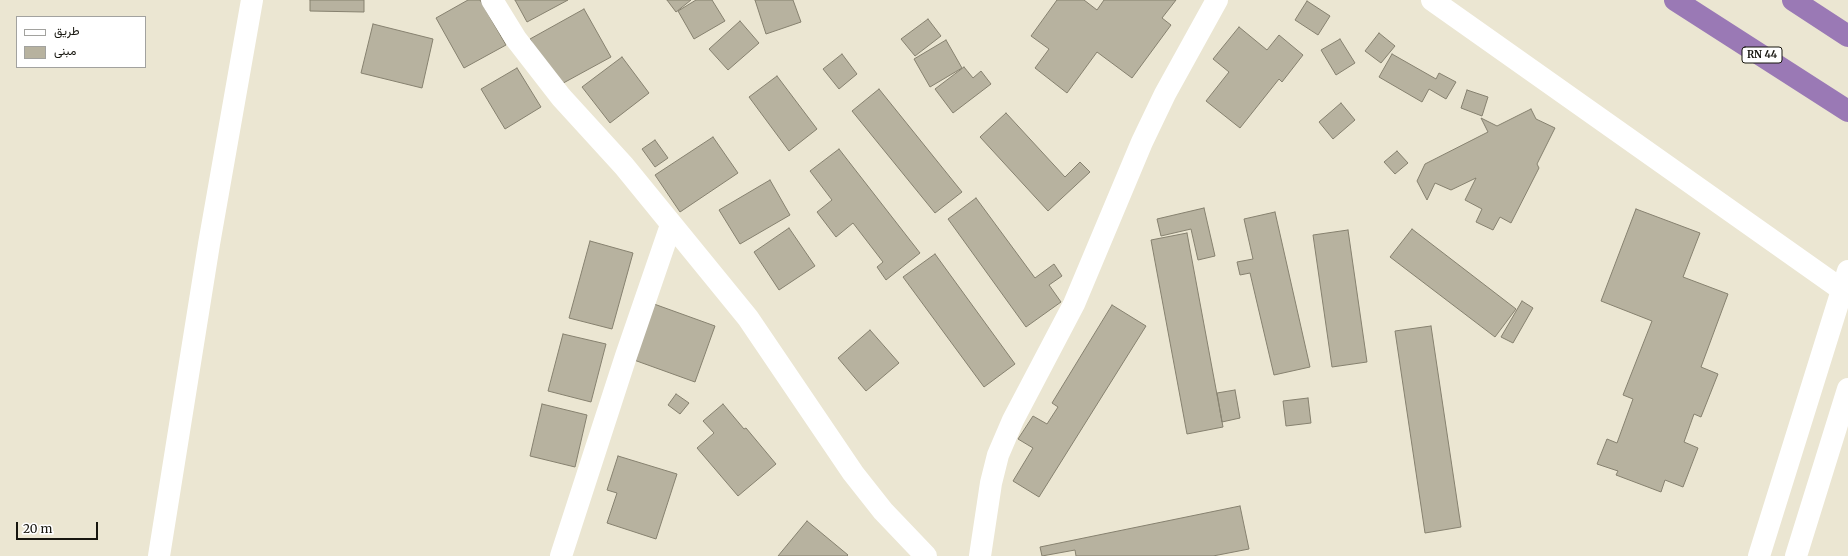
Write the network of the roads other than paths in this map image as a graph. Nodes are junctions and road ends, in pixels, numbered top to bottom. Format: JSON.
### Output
{"nodes":[{"id":1,"x":252,"y":0,"type":"edge"},
{"id":2,"x":492,"y":0,"type":"edge"},
{"id":3,"x":1217,"y":0,"type":"edge"},
{"id":4,"x":1432,"y":0,"type":"edge"},
{"id":5,"x":1675,"y":0,"type":"edge"},
{"id":6,"x":1793,"y":0,"type":"edge"},
{"id":7,"x":1848,"y":36,"type":"edge"},
{"id":8,"x":1848,"y":111,"type":"edge"},
{"id":9,"x":671,"y":225,"type":"junction"},
{"id":10,"x":1846,"y":285,"type":"edge"},
{"id":11,"x":1848,"y":389,"type":"edge"},
{"id":12,"x":159,"y":556,"type":"edge"},
{"id":13,"x":561,"y":556,"type":"edge"},
{"id":14,"x":926,"y":556,"type":"edge"},
{"id":15,"x":980,"y":556,"type":"edge"},
{"id":16,"x":1759,"y":556,"type":"edge"},
{"id":17,"x":1796,"y":556,"type":"edge"}],
"edges":[{"from":1,"to":12,"type":"street"},
{"from":2,"to":9,"type":"street"},
{"from":3,"to":15,"type":"street"},
{"from":4,"to":10,"type":"street"},
{"from":5,"to":8,"type":"highway","number":"RN 44"},
{"from":6,"to":7,"type":"highway"},
{"from":9,"to":13,"type":"street"},
{"from":9,"to":14,"type":"street"},
{"from":10,"to":16,"type":"street"},
{"from":11,"to":17,"type":"street"}]}
